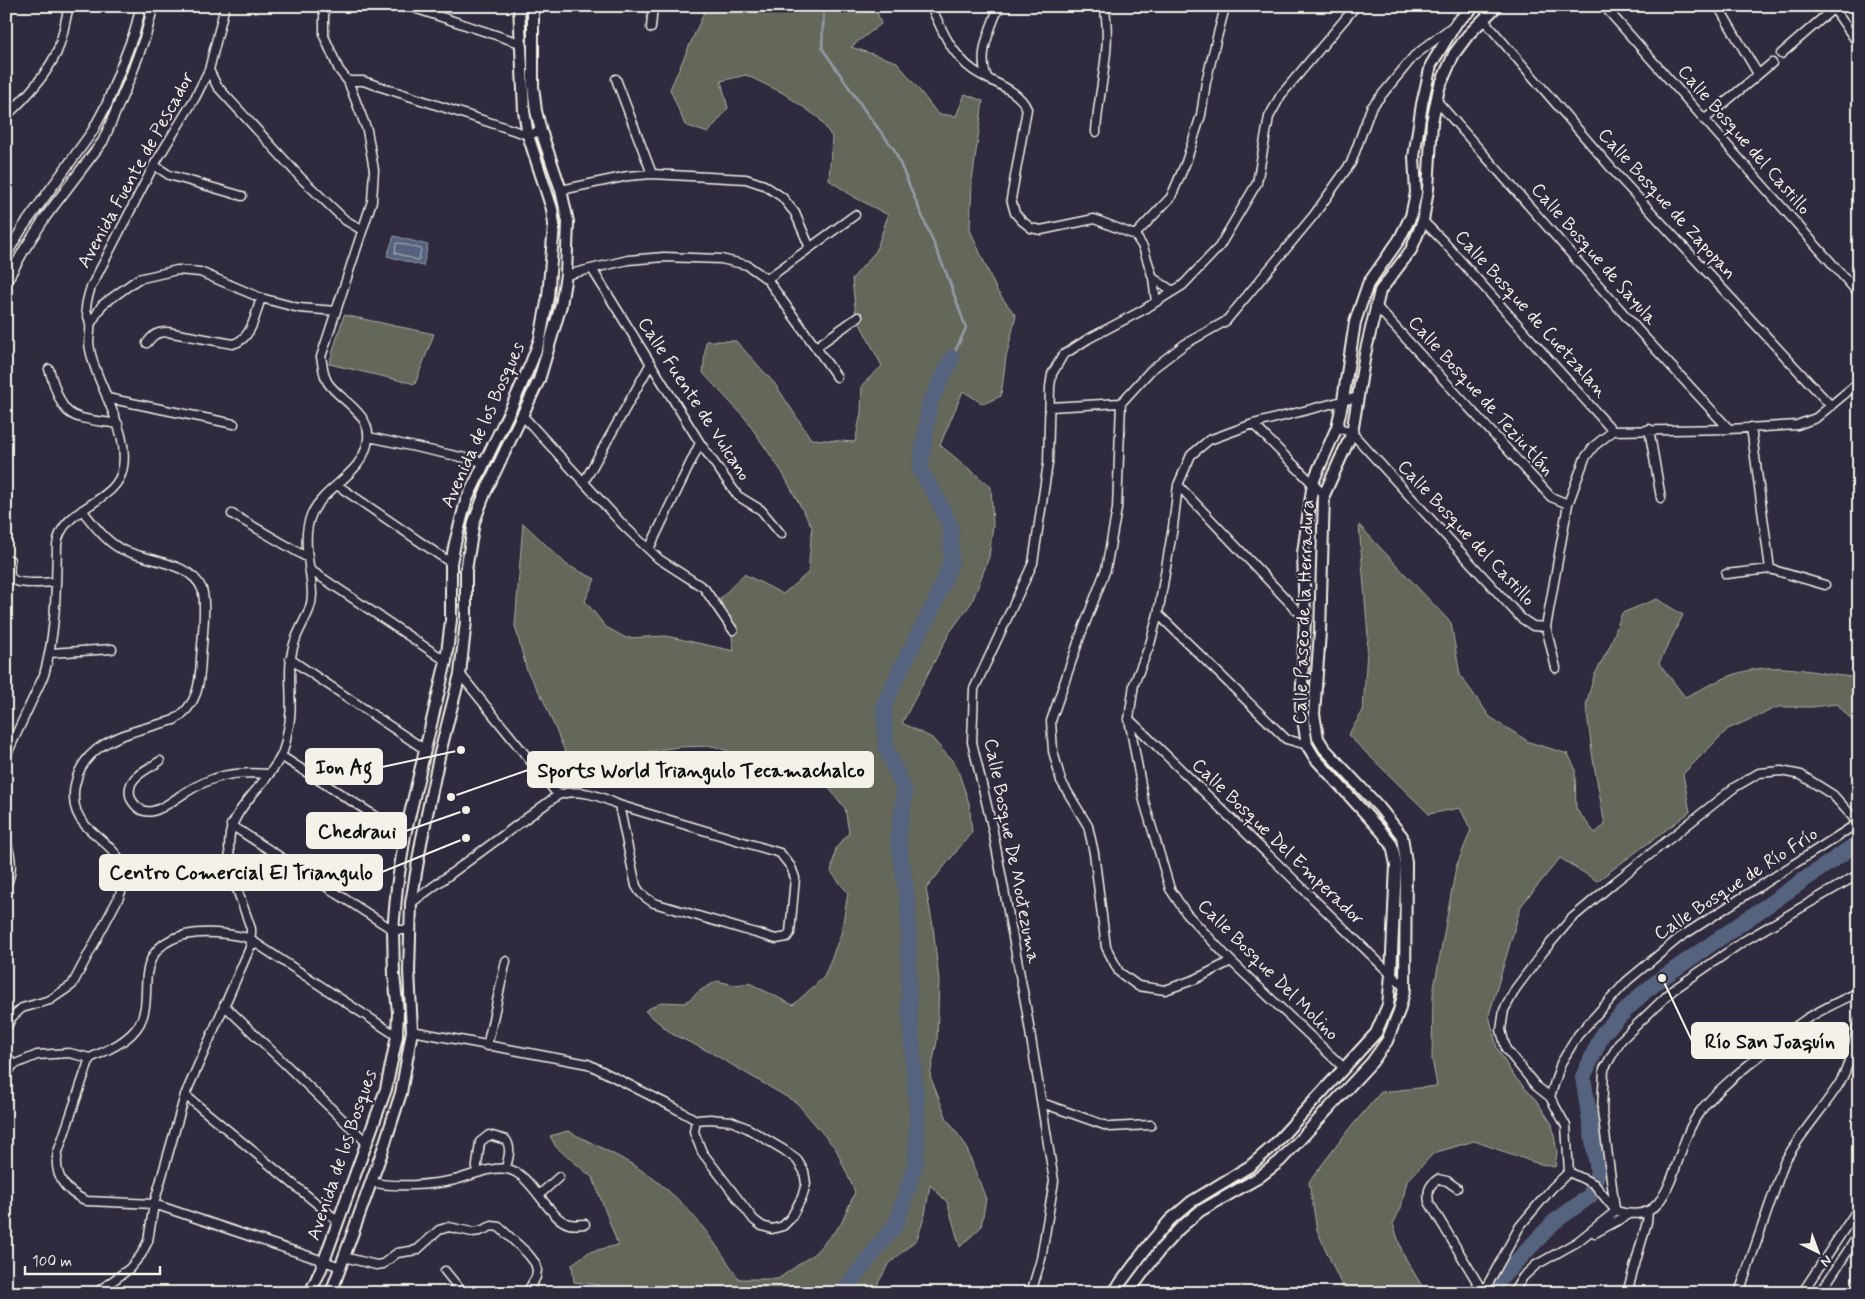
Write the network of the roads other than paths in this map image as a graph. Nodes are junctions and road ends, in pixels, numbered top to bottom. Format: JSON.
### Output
{"nodes":[{"id":1,"x":69,"y":6,"type":"edge"},
{"id":2,"x":141,"y":6,"type":"edge"},
{"id":3,"x":153,"y":6,"type":"edge"},
{"id":4,"x":225,"y":6,"type":"edge"},
{"id":5,"x":324,"y":6,"type":"edge"},
{"id":6,"x":408,"y":6,"type":"edge"},
{"id":7,"x":519,"y":6,"type":"edge"},
{"id":8,"x":533,"y":6,"type":"edge"},
{"id":9,"x":653,"y":6,"type":"edge"},
{"id":10,"x":931,"y":6,"type":"edge"},
{"id":11,"x":999,"y":6,"type":"edge"},
{"id":12,"x":1104,"y":6,"type":"edge"},
{"id":13,"x":1227,"y":6,"type":"edge"},
{"id":14,"x":1356,"y":6,"type":"edge"},
{"id":15,"x":1474,"y":6,"type":"edge"},
{"id":16,"x":1497,"y":6,"type":"edge"},
{"id":17,"x":1604,"y":6,"type":"edge"},
{"id":18,"x":1718,"y":6,"type":"edge"},
{"id":19,"x":1833,"y":7,"type":"edge"},
{"id":20,"x":1483,"y":19,"type":"junction"},
{"id":21,"x":1457,"y":22,"type":"junction"},
{"id":22,"x":651,"y":28,"type":"dead end"},
{"id":23,"x":520,"y":43,"type":"junction"},
{"id":24,"x":1859,"y":45,"type":"edge"},
{"id":25,"x":1781,"y":54,"type":"dead end"},
{"id":26,"x":1772,"y":63,"type":"dead end"},
{"id":27,"x":209,"y":70,"type":"junction"},
{"id":28,"x":1758,"y":74,"type":"junction"},
{"id":29,"x":987,"y":77,"type":"junction"},
{"id":30,"x":616,"y":79,"type":"dead end"},
{"id":31,"x":348,"y":81,"type":"junction"},
{"id":32,"x":1436,"y":100,"type":"junction"},
{"id":33,"x":6,"y":116,"type":"edge"},
{"id":34,"x":1704,"y":120,"type":"junction"},
{"id":35,"x":541,"y":131,"type":"junction"},
{"id":36,"x":1096,"y":132,"type":"dead end"},
{"id":37,"x":528,"y":135,"type":"junction"},
{"id":38,"x":154,"y":165,"type":"junction"},
{"id":39,"x":652,"y":174,"type":"junction"},
{"id":40,"x":561,"y":190,"type":"junction"},
{"id":41,"x":242,"y":196,"type":"dead end"},
{"id":42,"x":856,"y":215,"type":"dead end"},
{"id":43,"x":1423,"y":221,"type":"junction"},
{"id":44,"x":362,"y":230,"type":"junction"},
{"id":45,"x":1135,"y":235,"type":"junction"},
{"id":46,"x":9,"y":244,"type":"edge"},
{"id":47,"x":810,"y":248,"type":"junction"},
{"id":48,"x":24,"y":250,"type":"junction"},
{"id":49,"x":6,"y":255,"type":"edge"},
{"id":50,"x":592,"y":269,"type":"junction"},
{"id":51,"x":566,"y":275,"type":"junction"},
{"id":52,"x":1153,"y":278,"type":"junction"},
{"id":53,"x":767,"y":279,"type":"junction"},
{"id":54,"x":6,"y":282,"type":"edge"},
{"id":55,"x":1173,"y":292,"type":"junction"},
{"id":56,"x":1859,"y":294,"type":"edge"},
{"id":57,"x":261,"y":298,"type":"junction"},
{"id":58,"x":1156,"y":302,"type":"junction"},
{"id":59,"x":1375,"y":305,"type":"junction"},
{"id":60,"x":336,"y":311,"type":"junction"},
{"id":61,"x":858,"y":317,"type":"dead end"},
{"id":62,"x":90,"y":325,"type":"junction"},
{"id":63,"x":147,"y":343,"type":"dead end"},
{"id":64,"x":816,"y":347,"type":"junction"},
{"id":65,"x":651,"y":363,"type":"junction"},
{"id":66,"x":49,"y":369,"type":"dead end"},
{"id":67,"x":837,"y":377,"type":"dead end"},
{"id":68,"x":1859,"y":382,"type":"edge"},
{"id":69,"x":1358,"y":397,"type":"junction"},
{"id":70,"x":107,"y":398,"type":"junction"},
{"id":71,"x":1343,"y":400,"type":"junction"},
{"id":72,"x":1121,"y":403,"type":"junction"},
{"id":73,"x":1831,"y":406,"type":"junction"},
{"id":74,"x":1050,"y":407,"type":"junction"},
{"id":75,"x":523,"y":416,"type":"junction"},
{"id":76,"x":118,"y":424,"type":"junction"},
{"id":77,"x":234,"y":424,"type":"dead end"},
{"id":78,"x":1253,"y":424,"type":"junction"},
{"id":79,"x":1337,"y":427,"type":"junction"},
{"id":80,"x":1751,"y":427,"type":"junction"},
{"id":81,"x":1649,"y":429,"type":"junction"},
{"id":82,"x":1729,"y":429,"type":"junction"},
{"id":83,"x":1613,"y":430,"type":"junction"},
{"id":84,"x":1352,"y":433,"type":"junction"},
{"id":85,"x":369,"y":437,"type":"junction"},
{"id":86,"x":700,"y":443,"type":"junction"},
{"id":87,"x":484,"y":462,"type":"junction"},
{"id":88,"x":584,"y":482,"type":"junction"},
{"id":89,"x":1313,"y":482,"type":"junction"},
{"id":90,"x":337,"y":485,"type":"junction"},
{"id":91,"x":1178,"y":485,"type":"junction"},
{"id":92,"x":1324,"y":494,"type":"junction"},
{"id":93,"x":1661,"y":498,"type":"dead end"},
{"id":94,"x":1568,"y":504,"type":"junction"},
{"id":95,"x":82,"y":510,"type":"junction"},
{"id":96,"x":232,"y":514,"type":"dead end"},
{"id":97,"x":782,"y":534,"type":"dead end"},
{"id":98,"x":649,"y":549,"type":"junction"},
{"id":99,"x":308,"y":558,"type":"junction"},
{"id":100,"x":10,"y":560,"type":"dead end"},
{"id":101,"x":451,"y":563,"type":"junction"},
{"id":102,"x":309,"y":569,"type":"junction"},
{"id":103,"x":1770,"y":569,"type":"junction"},
{"id":104,"x":1726,"y":574,"type":"dead end"},
{"id":105,"x":56,"y":582,"type":"junction"},
{"id":106,"x":1825,"y":585,"type":"dead end"},
{"id":107,"x":1158,"y":614,"type":"junction"},
{"id":108,"x":1305,"y":619,"type":"junction"},
{"id":109,"x":1546,"y":627,"type":"junction"},
{"id":110,"x":733,"y":630,"type":"dead end"},
{"id":111,"x":112,"y":649,"type":"dead end"},
{"id":112,"x":50,"y":653,"type":"junction"},
{"id":113,"x":290,"y":659,"type":"junction"},
{"id":114,"x":446,"y":661,"type":"junction"},
{"id":115,"x":1556,"y":668,"type":"dead end"},
{"id":116,"x":460,"y":674,"type":"junction"},
{"id":117,"x":1129,"y":719,"type":"junction"},
{"id":118,"x":1307,"y":745,"type":"junction"},
{"id":119,"x":424,"y":749,"type":"junction"},
{"id":120,"x":6,"y":756,"type":"edge"},
{"id":121,"x":281,"y":756,"type":"junction"},
{"id":122,"x":160,"y":761,"type":"dead end"},
{"id":123,"x":268,"y":774,"type":"junction"},
{"id":124,"x":558,"y":795,"type":"junction"},
{"id":125,"x":619,"y":805,"type":"junction"},
{"id":126,"x":232,"y":824,"type":"junction"},
{"id":127,"x":1858,"y":824,"type":"edge"},
{"id":128,"x":405,"y":835,"type":"junction"},
{"id":129,"x":6,"y":841,"type":"edge"},
{"id":130,"x":1859,"y":874,"type":"edge"},
{"id":131,"x":6,"y":885,"type":"edge"},
{"id":132,"x":411,"y":903,"type":"junction"},
{"id":133,"x":393,"y":930,"type":"junction"},
{"id":134,"x":409,"y":930,"type":"junction"},
{"id":135,"x":248,"y":938,"type":"junction"},
{"id":136,"x":506,"y":961,"type":"dead end"},
{"id":137,"x":1231,"y":961,"type":"junction"},
{"id":138,"x":1391,"y":975,"type":"junction"},
{"id":139,"x":1405,"y":988,"type":"junction"},
{"id":140,"x":1859,"y":992,"type":"edge"},
{"id":141,"x":224,"y":1005,"type":"junction"},
{"id":142,"x":1859,"y":1021,"type":"edge"},
{"id":143,"x":6,"y":1028,"type":"edge"},
{"id":144,"x":412,"y":1031,"type":"junction"},
{"id":145,"x":397,"y":1036,"type":"junction"},
{"id":146,"x":487,"y":1046,"type":"junction"},
{"id":147,"x":6,"y":1054,"type":"edge"},
{"id":148,"x":90,"y":1058,"type":"junction"},
{"id":149,"x":12,"y":1065,"type":"junction"},
{"id":150,"x":1345,"y":1069,"type":"junction"},
{"id":151,"x":6,"y":1075,"type":"edge"},
{"id":152,"x":185,"y":1095,"type":"junction"},
{"id":153,"x":1550,"y":1097,"type":"junction"},
{"id":154,"x":1042,"y":1103,"type":"junction"},
{"id":155,"x":696,"y":1120,"type":"junction"},
{"id":156,"x":1151,"y":1125,"type":"dead end"},
{"id":157,"x":366,"y":1142,"type":"junction"},
{"id":158,"x":506,"y":1168,"type":"junction"},
{"id":159,"x":1569,"y":1172,"type":"junction"},
{"id":160,"x":476,"y":1173,"type":"junction"},
{"id":161,"x":559,"y":1176,"type":"dead end"},
{"id":162,"x":371,"y":1182,"type":"junction"},
{"id":163,"x":1457,"y":1188,"type":"dead end"},
{"id":164,"x":539,"y":1195,"type":"junction"},
{"id":165,"x":154,"y":1204,"type":"junction"},
{"id":166,"x":1859,"y":1207,"type":"edge"},
{"id":167,"x":1616,"y":1211,"type":"junction"},
{"id":168,"x":1648,"y":1211,"type":"junction"},
{"id":169,"x":1630,"y":1214,"type":"junction"},
{"id":170,"x":338,"y":1221,"type":"junction"},
{"id":171,"x":585,"y":1224,"type":"dead end"},
{"id":172,"x":1595,"y":1233,"type":"dead end"},
{"id":173,"x":1859,"y":1234,"type":"edge"},
{"id":174,"x":323,"y":1262,"type":"junction"},
{"id":175,"x":343,"y":1262,"type":"junction"},
{"id":176,"x":445,"y":1271,"type":"dead end"},
{"id":177,"x":1483,"y":1292,"type":"edge"},
{"id":178,"x":96,"y":1293,"type":"edge"},
{"id":179,"x":310,"y":1293,"type":"edge"},
{"id":180,"x":331,"y":1293,"type":"edge"},
{"id":181,"x":464,"y":1293,"type":"edge"},
{"id":182,"x":527,"y":1293,"type":"edge"},
{"id":183,"x":1031,"y":1293,"type":"edge"},
{"id":184,"x":1113,"y":1293,"type":"edge"},
{"id":185,"x":1128,"y":1293,"type":"edge"},
{"id":186,"x":1513,"y":1293,"type":"edge"},
{"id":187,"x":1627,"y":1293,"type":"edge"},
{"id":188,"x":1739,"y":1293,"type":"edge"},
{"id":189,"x":1802,"y":1293,"type":"edge"},
{"id":190,"x":1820,"y":1293,"type":"edge"}],
"edges":[{"from":1,"to":33,"type":"street"},
{"from":2,"to":46,"type":"street"},
{"from":3,"to":48,"type":"street"},
{"from":4,"to":27,"type":"street","name":"Avenida Fuente de Pescador"},
{"from":5,"to":31,"type":"street"},
{"from":6,"to":23,"type":"street"},
{"from":7,"to":23,"type":"main road","name":"Avenida de los Bosques"},
{"from":8,"to":35,"type":"main road","name":"Avenida de los Bosques"},
{"from":9,"to":22,"type":"street"},
{"from":10,"to":29,"type":"street"},
{"from":11,"to":29,"type":"street"},
{"from":12,"to":36,"type":"street"},
{"from":13,"to":45,"type":"street"},
{"from":14,"to":55,"type":"street","name":"Calle Bosque De Moctezuma"},
{"from":15,"to":21,"type":"main road","name":"Calle Paseo de la Herradura"},
{"from":16,"to":20,"type":"main road","name":"Calle Paseo de la Herradura"},
{"from":17,"to":34,"type":"street","name":"Calle Bosque del Castillo"},
{"from":18,"to":28,"type":"street"},
{"from":19,"to":24,"type":"street"},
{"from":19,"to":25,"type":"street"},
{"from":20,"to":32,"type":"main road","name":"Calle Paseo de la Herradura"},
{"from":20,"to":73,"type":"street","name":"Calle Bosque de Zapopan"},
{"from":21,"to":71,"type":"main road","name":"Calle Paseo de la Herradura"},
{"from":21,"to":72,"type":"street"},
{"from":23,"to":37,"type":"main road","name":"Avenida de los Bosques"},
{"from":26,"to":28,"type":"street"},
{"from":27,"to":38,"type":"street","name":"Avenida Fuente de Pescador"},
{"from":27,"to":44,"type":"street"},
{"from":28,"to":34,"type":"street"},
{"from":29,"to":45,"type":"street"},
{"from":30,"to":39,"type":"street"},
{"from":31,"to":37,"type":"street"},
{"from":31,"to":44,"type":"street"},
{"from":32,"to":43,"type":"main road","name":"Calle Paseo de la Herradura"},
{"from":32,"to":82,"type":"street","name":"Calle Bosque de Sayula"},
{"from":34,"to":56,"type":"street","name":"Calle Bosque del Castillo"},
{"from":35,"to":37,"type":"street"},
{"from":35,"to":40,"type":"main road","name":"Avenida de los Bosques"},
{"from":37,"to":87,"type":"main road","name":"Avenida de los Bosques"},
{"from":38,"to":41,"type":"street"},
{"from":38,"to":62,"type":"street","name":"Avenida Fuente de Pescador"},
{"from":39,"to":40,"type":"street"},
{"from":39,"to":47,"type":"street"},
{"from":40,"to":51,"type":"main road","name":"Avenida de los Bosques"},
{"from":42,"to":47,"type":"street"},
{"from":43,"to":59,"type":"main road","name":"Calle Paseo de la Herradura"},
{"from":43,"to":83,"type":"street","name":"Calle Bosque de Cuetzalan"},
{"from":44,"to":60,"type":"street"},
{"from":45,"to":52,"type":"street"},
{"from":46,"to":48,"type":"street"},
{"from":46,"to":49,"type":"street"},
{"from":47,"to":53,"type":"street"},
{"from":48,"to":54,"type":"street"},
{"from":50,"to":51,"type":"street"},
{"from":50,"to":53,"type":"street"},
{"from":50,"to":65,"type":"street","name":"Calle Fuente de Vulcano"},
{"from":51,"to":75,"type":"main road","name":"Avenida de los Bosques"},
{"from":52,"to":55,"type":"street"},
{"from":52,"to":58,"type":"street"},
{"from":53,"to":64,"type":"street"},
{"from":55,"to":58,"type":"street","name":"Calle Bosque De Moctezuma"},
{"from":57,"to":60,"type":"street"},
{"from":57,"to":62,"type":"street"},
{"from":57,"to":63,"type":"street"},
{"from":58,"to":74,"type":"street","name":"Calle Bosque De Moctezuma"},
{"from":59,"to":69,"type":"main road","name":"Calle Paseo de la Herradura"},
{"from":59,"to":94,"type":"street","name":"Calle Bosque de Teziutlán"},
{"from":60,"to":85,"type":"street"},
{"from":61,"to":64,"type":"street"},
{"from":62,"to":70,"type":"street","name":"Avenida Fuente de Pescador"},
{"from":64,"to":67,"type":"street"},
{"from":65,"to":86,"type":"street","name":"Calle Fuente de Vulcano"},
{"from":65,"to":88,"type":"street"},
{"from":66,"to":76,"type":"street"},
{"from":68,"to":73,"type":"street"},
{"from":69,"to":71,"type":"street","name":"Calle Bosque Del Molino"},
{"from":69,"to":84,"type":"main road","name":"Calle Paseo de la Herradura"},
{"from":70,"to":76,"type":"street","name":"Avenida Fuente de Pescador"},
{"from":70,"to":77,"type":"street"},
{"from":71,"to":78,"type":"street","name":"Calle Bosque Del Molino"},
{"from":71,"to":79,"type":"main road","name":"Calle Paseo de la Herradura"},
{"from":72,"to":74,"type":"street"},
{"from":72,"to":137,"type":"street"},
{"from":73,"to":80,"type":"street"},
{"from":74,"to":154,"type":"street","name":"Calle Bosque De Moctezuma"},
{"from":75,"to":88,"type":"street"},
{"from":75,"to":116,"type":"main road","name":"Avenida de los Bosques"},
{"from":76,"to":95,"type":"street","name":"Avenida Fuente de Pescador"},
{"from":78,"to":89,"type":"street"},
{"from":78,"to":91,"type":"street","name":"Calle Bosque Del Molino"},
{"from":79,"to":84,"type":"street"},
{"from":79,"to":89,"type":"main road","name":"Calle Paseo de la Herradura"},
{"from":80,"to":82,"type":"street"},
{"from":80,"to":103,"type":"street"},
{"from":81,"to":82,"type":"street"},
{"from":81,"to":83,"type":"street"},
{"from":81,"to":93,"type":"street"},
{"from":83,"to":94,"type":"street","name":"Calle Bosque del Castillo"},
{"from":84,"to":92,"type":"main road","name":"Calle Paseo de la Herradura"},
{"from":84,"to":109,"type":"street","name":"Calle Bosque del Castillo"},
{"from":85,"to":87,"type":"street"},
{"from":85,"to":90,"type":"street"},
{"from":86,"to":97,"type":"street","name":"Calle Fuente de Vulcano"},
{"from":86,"to":98,"type":"street"},
{"from":87,"to":101,"type":"main road","name":"Avenida de los Bosques"},
{"from":88,"to":98,"type":"street"},
{"from":89,"to":92,"type":"street"},
{"from":89,"to":108,"type":"main road","name":"Calle Paseo de la Herradura"},
{"from":90,"to":99,"type":"street"},
{"from":90,"to":101,"type":"street"},
{"from":91,"to":107,"type":"street","name":"Calle Bosque Del Molino"},
{"from":91,"to":108,"type":"street"},
{"from":92,"to":139,"type":"main road","name":"Calle Paseo de la Herradura"},
{"from":94,"to":109,"type":"street","name":"Calle Bosque del Castillo"},
{"from":95,"to":105,"type":"street","name":"Avenida Fuente de Pescador"},
{"from":95,"to":143,"type":"street"},
{"from":96,"to":99,"type":"street"},
{"from":98,"to":110,"type":"street"},
{"from":99,"to":102,"type":"street"},
{"from":100,"to":105,"type":"street"},
{"from":101,"to":114,"type":"main road","name":"Avenida de los Bosques"},
{"from":102,"to":113,"type":"street"},
{"from":102,"to":114,"type":"street"},
{"from":103,"to":104,"type":"street"},
{"from":103,"to":106,"type":"street"},
{"from":105,"to":112,"type":"street","name":"Avenida Fuente de Pescador"},
{"from":107,"to":117,"type":"street","name":"Calle Bosque Del Molino"},
{"from":107,"to":118,"type":"street"},
{"from":108,"to":118,"type":"main road","name":"Calle Paseo de la Herradura"},
{"from":109,"to":115,"type":"street"},
{"from":111,"to":112,"type":"street"},
{"from":112,"to":120,"type":"street","name":"Avenida Fuente de Pescador"},
{"from":113,"to":119,"type":"street"},
{"from":113,"to":121,"type":"street"},
{"from":114,"to":119,"type":"main road","name":"Avenida de los Bosques"},
{"from":116,"to":124,"type":"street"},
{"from":116,"to":132,"type":"main road","name":"Avenida de los Bosques"},
{"from":117,"to":137,"type":"street","name":"Calle Bosque Del Molino"},
{"from":117,"to":138,"type":"street","name":"Calle Bosque Del Emperador"},
{"from":118,"to":138,"type":"main road","name":"Calle Paseo de la Herradura"},
{"from":119,"to":128,"type":"main road","name":"Avenida de los Bosques"},
{"from":121,"to":123,"type":"street"},
{"from":121,"to":128,"type":"street"},
{"from":122,"to":123,"type":"street"},
{"from":123,"to":126,"type":"street"},
{"from":124,"to":125,"type":"street"},
{"from":124,"to":132,"type":"street"},
{"from":125,"to":125,"type":"street"},
{"from":126,"to":133,"type":"street"},
{"from":126,"to":135,"type":"street"},
{"from":127,"to":153,"type":"street","name":"Calle Bosque de Río Frío"},
{"from":127,"to":153,"type":"street"},
{"from":128,"to":133,"type":"main road","name":"Avenida de los Bosques"},
{"from":129,"to":131,"type":"street"},
{"from":130,"to":167,"type":"street"},
{"from":132,"to":134,"type":"main road","name":"Avenida de los Bosques"},
{"from":133,"to":134,"type":"street"},
{"from":133,"to":145,"type":"main road","name":"Avenida de los Bosques"},
{"from":134,"to":144,"type":"main road","name":"Avenida de los Bosques"},
{"from":135,"to":141,"type":"street"},
{"from":135,"to":145,"type":"street"},
{"from":135,"to":148,"type":"street"},
{"from":136,"to":146,"type":"street"},
{"from":137,"to":150,"type":"street","name":"Calle Bosque Del Molino"},
{"from":138,"to":139,"type":"street","name":"Calle Bosque Del Emperador"},
{"from":138,"to":150,"type":"main road","name":"Calle Paseo de la Herradura"},
{"from":139,"to":185,"type":"main road","name":"Calle Paseo de la Herradura"},
{"from":140,"to":168,"type":"street"},
{"from":141,"to":152,"type":"street"},
{"from":141,"to":157,"type":"street"},
{"from":142,"to":188,"type":"street"},
{"from":144,"to":146,"type":"street"},
{"from":144,"to":162,"type":"main road","name":"Avenida de los Bosques"},
{"from":145,"to":157,"type":"main road","name":"Avenida de los Bosques"},
{"from":146,"to":155,"type":"street"},
{"from":147,"to":149,"type":"street"},
{"from":148,"to":149,"type":"street"},
{"from":148,"to":165,"type":"street"},
{"from":149,"to":151,"type":"street"},
{"from":150,"to":184,"type":"main road","name":"Calle Paseo de la Herradura"},
{"from":152,"to":165,"type":"street"},
{"from":152,"to":170,"type":"street"},
{"from":153,"to":159,"type":"street"},
{"from":154,"to":156,"type":"street"},
{"from":154,"to":183,"type":"street","name":"Calle Bosque De Moctezuma"},
{"from":155,"to":155,"type":"street"},
{"from":157,"to":170,"type":"main road","name":"Avenida de los Bosques"},
{"from":158,"to":160,"type":"street"},
{"from":158,"to":160,"type":"street"},
{"from":158,"to":164,"type":"street"},
{"from":159,"to":167,"type":"street"},
{"from":159,"to":177,"type":"street"},
{"from":160,"to":162,"type":"street"},
{"from":161,"to":164,"type":"street"},
{"from":162,"to":175,"type":"main road","name":"Avenida de los Bosques"},
{"from":163,"to":177,"type":"street"},
{"from":164,"to":171,"type":"street"},
{"from":165,"to":174,"type":"street"},
{"from":165,"to":178,"type":"street"},
{"from":166,"to":189,"type":"street"},
{"from":167,"to":169,"type":"street"},
{"from":167,"to":186,"type":"street"},
{"from":168,"to":169,"type":"street"},
{"from":168,"to":187,"type":"street"},
{"from":169,"to":172,"type":"street"},
{"from":170,"to":174,"type":"main road","name":"Avenida de los Bosques"},
{"from":173,"to":190,"type":"street"},
{"from":174,"to":175,"type":"street"},
{"from":174,"to":179,"type":"main road","name":"Avenida de los Bosques"},
{"from":175,"to":180,"type":"main road","name":"Avenida de los Bosques"},
{"from":175,"to":182,"type":"street"},
{"from":176,"to":181,"type":"street"}]}
